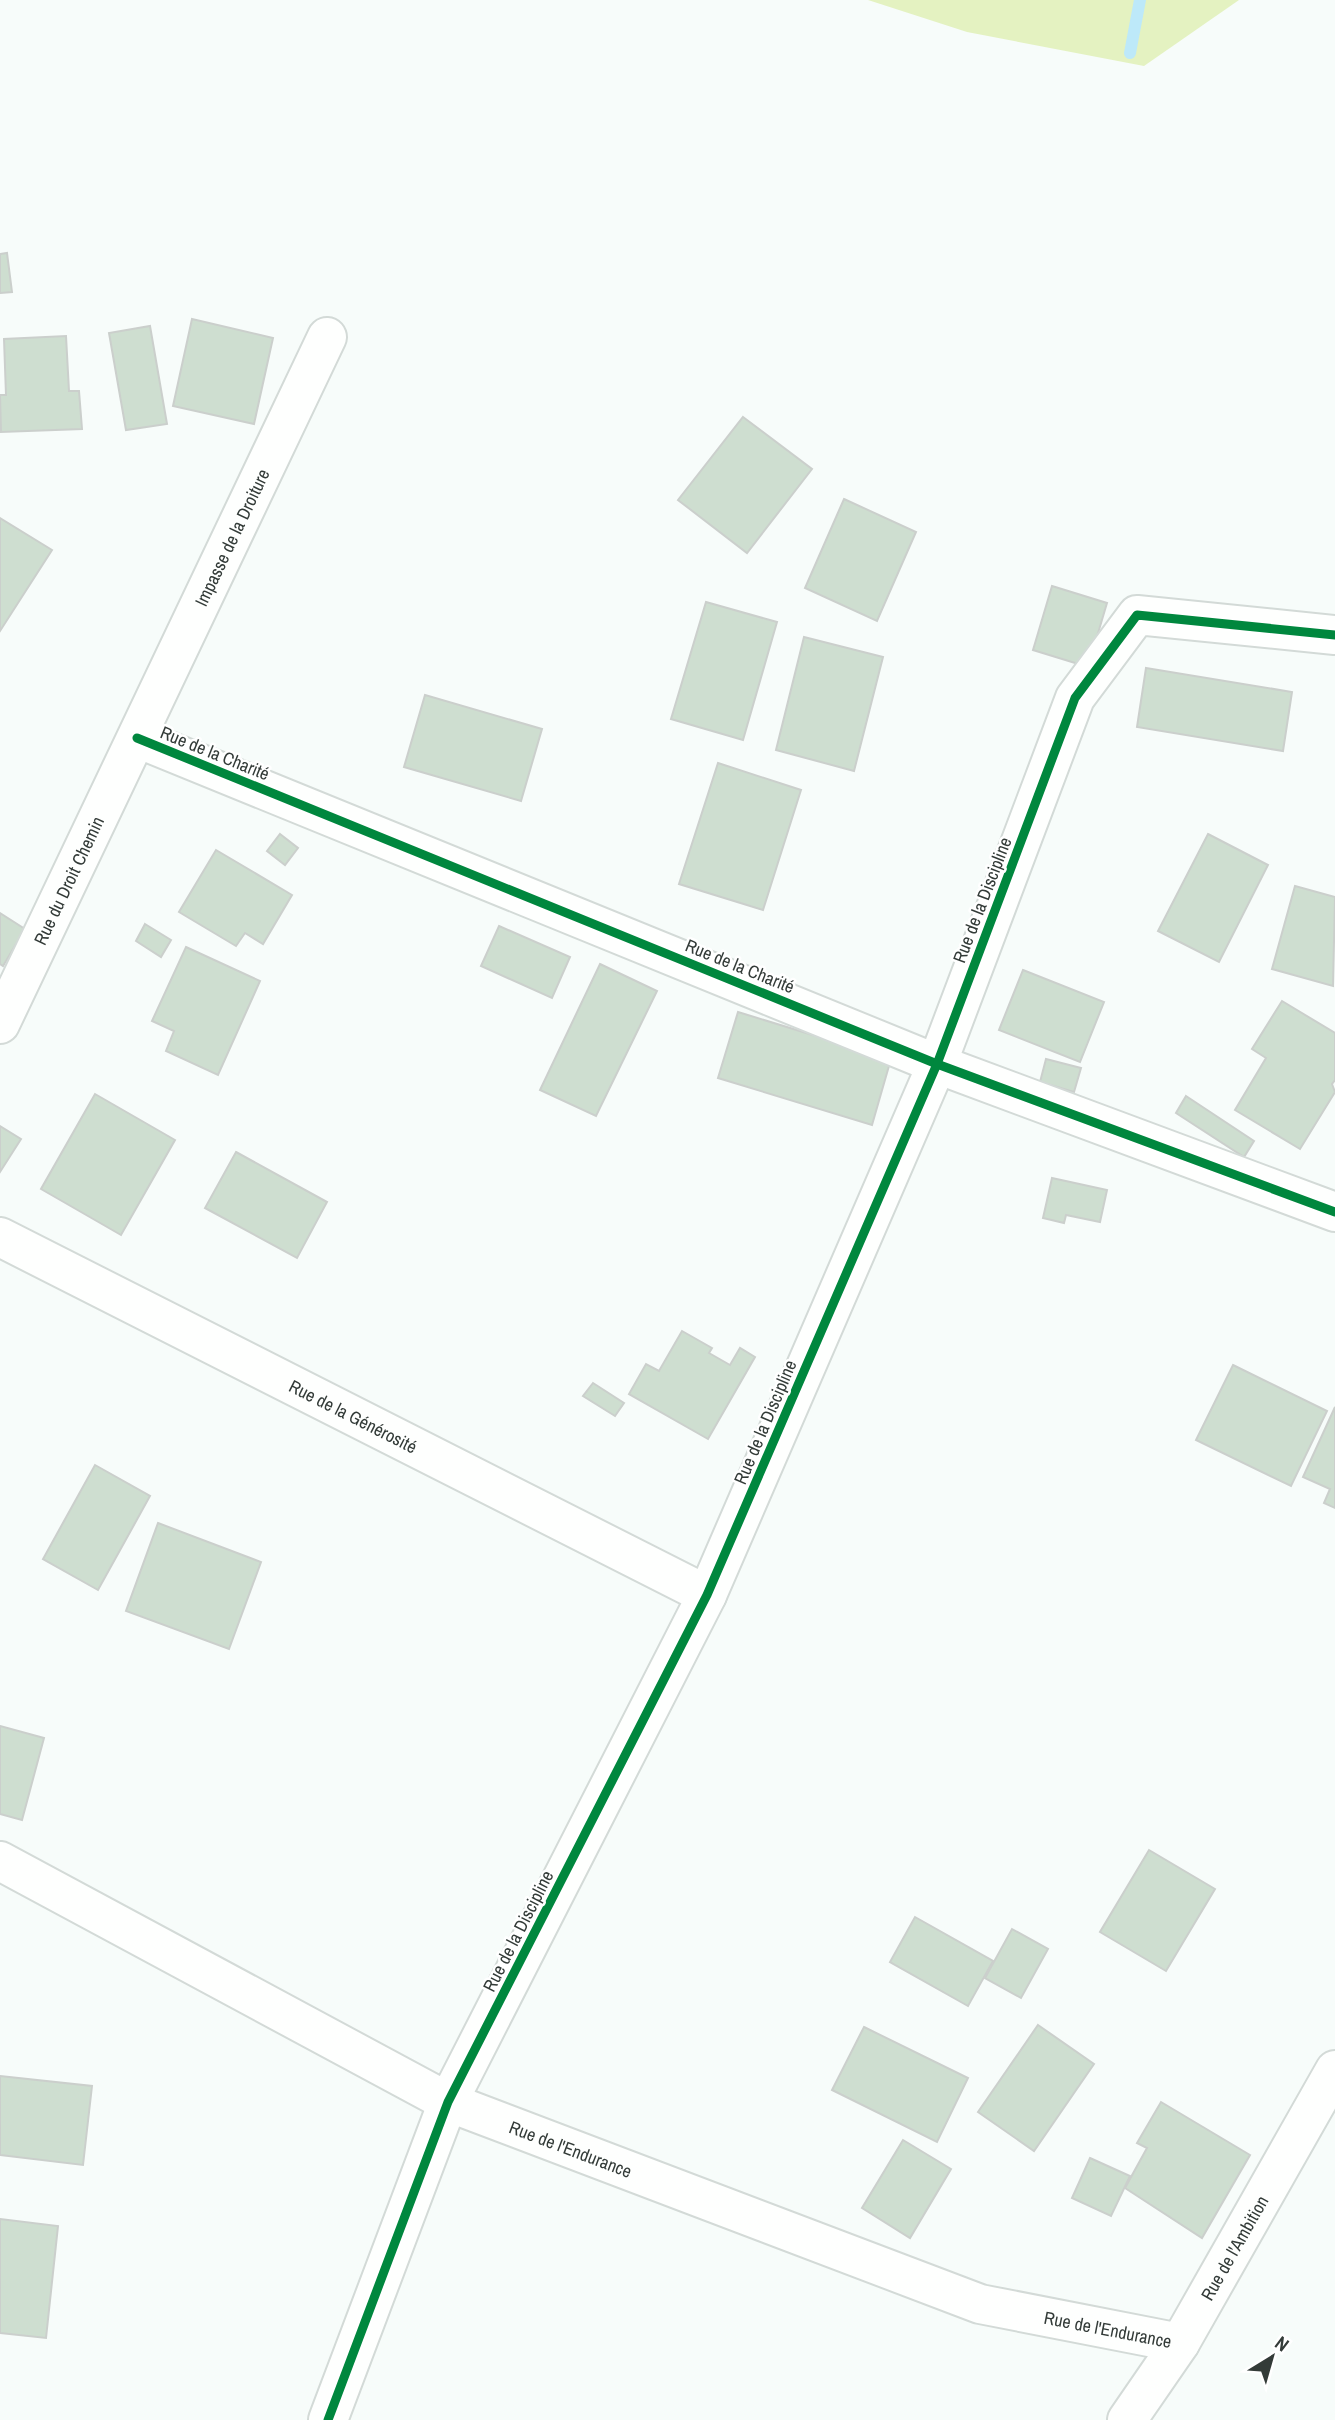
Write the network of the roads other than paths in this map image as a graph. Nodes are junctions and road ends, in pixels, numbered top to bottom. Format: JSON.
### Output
{"nodes":[{"id":1,"x":327,"y":337,"type":"dead end"},
{"id":2,"x":1335,"y":635,"type":"edge"},
{"id":3,"x":138,"y":738,"type":"junction"},
{"id":4,"x":0,"y":1024,"type":"edge"},
{"id":5,"x":937,"y":1064,"type":"junction"},
{"id":6,"x":1335,"y":1212,"type":"edge"},
{"id":7,"x":0,"y":1237,"type":"edge"},
{"id":8,"x":707,"y":1595,"type":"junction"},
{"id":9,"x":0,"y":1861,"type":"edge"},
{"id":10,"x":1335,"y":2070,"type":"edge"},
{"id":11,"x":448,"y":2102,"type":"junction"},
{"id":12,"x":1180,"y":2343,"type":"junction"},
{"id":13,"x":328,"y":2420,"type":"edge"},
{"id":14,"x":1127,"y":2420,"type":"edge"}],
"edges":[{"from":1,"to":3,"type":"street","name":"Impasse de la Droiture"},
{"from":2,"to":5,"type":"street","name":"Rue de la Discipline"},
{"from":3,"to":4,"type":"street","name":"Rue du Droit Chemin"},
{"from":3,"to":5,"type":"street","name":"Rue de la Charité"},
{"from":5,"to":6,"type":"street","name":"Rue de la Charité"},
{"from":5,"to":8,"type":"street","name":"Rue de la Discipline"},
{"from":7,"to":8,"type":"street","name":"Rue de la Générosité"},
{"from":8,"to":11,"type":"street","name":"Rue de la Discipline"},
{"from":9,"to":11,"type":"street","name":"Rue de l'Endurance"},
{"from":10,"to":12,"type":"street","name":"Rue de l'Ambition"},
{"from":11,"to":12,"type":"street","name":"Rue de l'Endurance"},
{"from":11,"to":13,"type":"street","name":"Rue de la Discipline"},
{"from":12,"to":14,"type":"street","name":"Rue de l'Ambition"}]}
